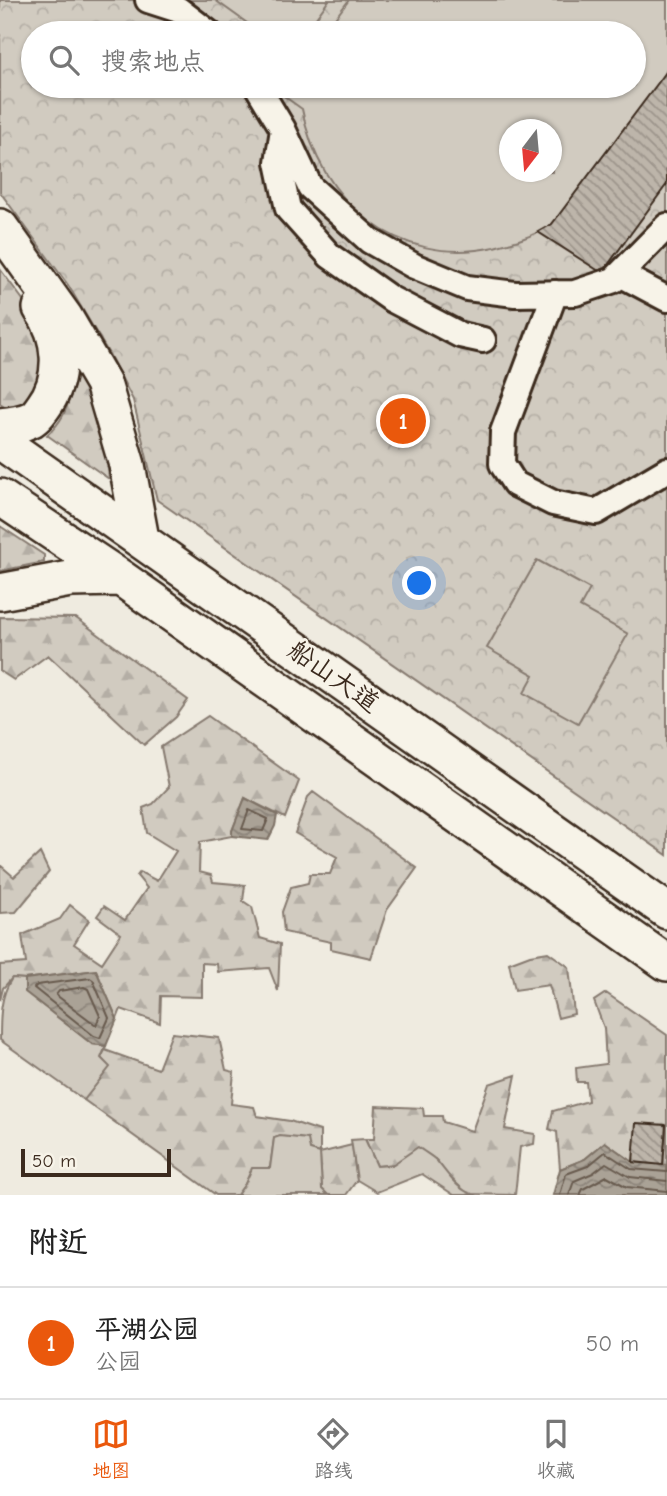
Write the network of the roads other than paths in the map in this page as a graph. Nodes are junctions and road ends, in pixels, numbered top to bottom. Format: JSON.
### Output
{"nodes":[{"id":1,"x":148,"y":0,"type":"edge"},
{"id":2,"x":193,"y":21,"type":"edge"},
{"id":3,"x":264,"y":98,"type":"edge"},
{"id":4,"x":283,"y":129,"type":"junction"},
{"id":5,"x":667,"y":226,"type":"edge"},
{"id":6,"x":0,"y":228,"type":"edge"},
{"id":7,"x":0,"y":252,"type":"edge"},
{"id":8,"x":620,"y":274,"type":"junction"},
{"id":9,"x":555,"y":293,"type":"junction"},
{"id":10,"x":667,"y":299,"type":"edge"},
{"id":11,"x":483,"y":340,"type":"dead end"},
{"id":12,"x":0,"y":426,"type":"edge"},
{"id":13,"x":0,"y":441,"type":"edge"},
{"id":14,"x":667,"y":470,"type":"edge"},
{"id":15,"x":0,"y":497,"type":"edge"},
{"id":16,"x":141,"y":539,"type":"junction"},
{"id":17,"x":121,"y":578,"type":"junction"},
{"id":18,"x":0,"y":592,"type":"edge"},
{"id":19,"x":667,"y":911,"type":"edge"},
{"id":20,"x":667,"y":963,"type":"edge"}],
"edges":[{"from":1,"to":2,"type":"lane"},
{"from":3,"to":4,"type":"lane"},
{"from":4,"to":9,"type":"lane"},
{"from":4,"to":11,"type":"lane"},
{"from":5,"to":8,"type":"lane"},
{"from":6,"to":16,"type":"highway"},
{"from":7,"to":12,"type":"highway"},
{"from":8,"to":9,"type":"lane"},
{"from":8,"to":10,"type":"lane"},
{"from":9,"to":14,"type":"lane"},
{"from":13,"to":16,"type":"highway","name":"船山大道"},
{"from":15,"to":17,"type":"highway","name":"船山大道"},
{"from":16,"to":19,"type":"highway","name":"船山大道"},
{"from":17,"to":18,"type":"highway"},
{"from":17,"to":20,"type":"highway","name":"船山大道"}]}
